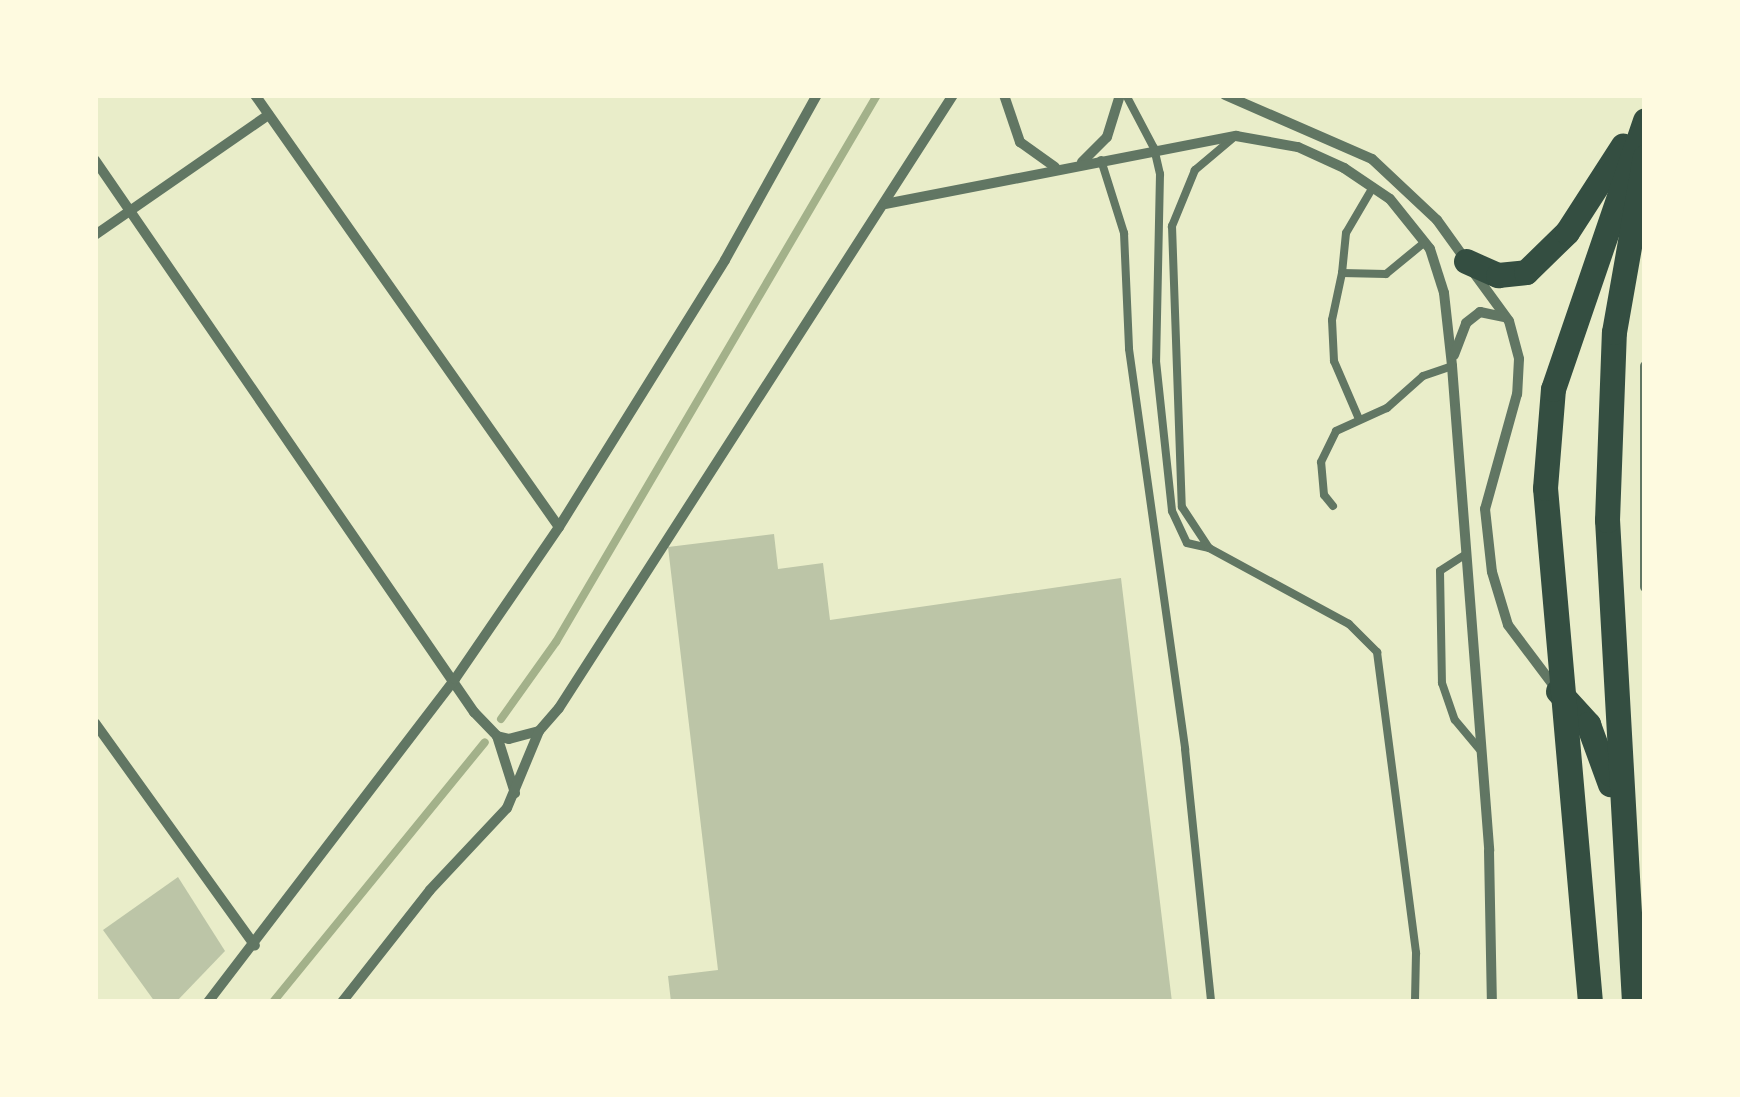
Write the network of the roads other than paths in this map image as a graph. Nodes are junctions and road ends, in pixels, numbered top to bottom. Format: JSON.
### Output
{"nodes":[{"id":1,"x":254,"y":95,"type":"edge"},
{"id":2,"x":817,"y":95,"type":"edge"},
{"id":3,"x":953,"y":95,"type":"edge"},
{"id":4,"x":1004,"y":95,"type":"edge"},
{"id":5,"x":1123,"y":95,"type":"edge"},
{"id":6,"x":1225,"y":95,"type":"edge"},
{"id":7,"x":1645,"y":111,"type":"edge"},
{"id":8,"x":268,"y":115,"type":"junction"},
{"id":9,"x":1645,"y":120,"type":"edge"},
{"id":10,"x":1236,"y":136,"type":"junction"},
{"id":11,"x":1154,"y":148,"type":"junction"},
{"id":12,"x":1645,"y":157,"type":"edge"},
{"id":13,"x":95,"y":160,"type":"edge"},
{"id":14,"x":1101,"y":160,"type":"junction"},
{"id":15,"x":1081,"y":163,"type":"junction"},
{"id":16,"x":1056,"y":167,"type":"junction"},
{"id":17,"x":1373,"y":188,"type":"junction"},
{"id":18,"x":884,"y":204,"type":"junction"},
{"id":19,"x":130,"y":209,"type":"junction"},
{"id":20,"x":95,"y":235,"type":"edge"},
{"id":21,"x":1425,"y":242,"type":"junction"},
{"id":22,"x":1466,"y":261,"type":"junction"},
{"id":23,"x":1342,"y":273,"type":"junction"},
{"id":24,"x":1508,"y":321,"type":"junction"},
{"id":25,"x":1452,"y":366,"type":"junction"},
{"id":26,"x":1645,"y":366,"type":"edge"},
{"id":27,"x":1359,"y":418,"type":"junction"},
{"id":28,"x":1333,"y":506,"type":"dead end"},
{"id":29,"x":1643,"y":512,"type":"edge"},
{"id":30,"x":559,"y":527,"type":"junction"},
{"id":31,"x":1209,"y":548,"type":"junction"},
{"id":32,"x":1463,"y":556,"type":"junction"},
{"id":33,"x":1645,"y":586,"type":"edge"},
{"id":34,"x":455,"y":679,"type":"junction"},
{"id":35,"x":1558,"y":690,"type":"junction"},
{"id":36,"x":95,"y":723,"type":"edge"},
{"id":37,"x":540,"y":730,"type":"junction"},
{"id":38,"x":496,"y":736,"type":"junction"},
{"id":39,"x":1482,"y":752,"type":"junction"},
{"id":40,"x":515,"y":794,"type":"junction"},
{"id":41,"x":1628,"y":915,"type":"junction"},
{"id":42,"x":255,"y":946,"type":"junction"},
{"id":43,"x":208,"y":1002,"type":"edge"},
{"id":44,"x":342,"y":1002,"type":"edge"},
{"id":45,"x":1211,"y":1002,"type":"edge"},
{"id":46,"x":1415,"y":1002,"type":"edge"},
{"id":47,"x":1492,"y":1002,"type":"edge"},
{"id":48,"x":1590,"y":1002,"type":"edge"},
{"id":49,"x":1634,"y":1002,"type":"edge"}],
"edges":[{"from":1,"to":8,"type":"street"},
{"from":2,"to":30,"type":"street"},
{"from":3,"to":18,"type":"street"},
{"from":4,"to":16,"type":"street"},
{"from":5,"to":11,"type":"lane"},
{"from":5,"to":15,"type":"street"},
{"from":6,"to":22,"type":"street"},
{"from":7,"to":22,"type":"highway"},
{"from":8,"to":19,"type":"street"},
{"from":8,"to":30,"type":"street"},
{"from":9,"to":35,"type":"highway"},
{"from":10,"to":11,"type":"street"},
{"from":10,"to":17,"type":"street"},
{"from":10,"to":31,"type":"lane"},
{"from":11,"to":14,"type":"street"},
{"from":11,"to":31,"type":"lane"},
{"from":12,"to":41,"type":"highway"},
{"from":13,"to":19,"type":"street"},
{"from":14,"to":15,"type":"street"},
{"from":14,"to":45,"type":"lane"},
{"from":15,"to":16,"type":"street"},
{"from":16,"to":18,"type":"street"},
{"from":17,"to":21,"type":"street"},
{"from":17,"to":23,"type":"lane"},
{"from":18,"to":37,"type":"street"},
{"from":19,"to":20,"type":"street"},
{"from":19,"to":34,"type":"street"},
{"from":21,"to":23,"type":"lane"},
{"from":21,"to":25,"type":"street"},
{"from":22,"to":24,"type":"street"},
{"from":23,"to":27,"type":"lane"},
{"from":24,"to":25,"type":"street"},
{"from":24,"to":35,"type":"street"},
{"from":25,"to":27,"type":"lane"},
{"from":25,"to":32,"type":"street"},
{"from":26,"to":29,"type":"street"},
{"from":27,"to":28,"type":"lane"},
{"from":29,"to":33,"type":"street"},
{"from":30,"to":34,"type":"street"},
{"from":31,"to":46,"type":"lane"},
{"from":32,"to":39,"type":"street"},
{"from":32,"to":39,"type":"lane"},
{"from":34,"to":38,"type":"street"},
{"from":34,"to":42,"type":"street"},
{"from":35,"to":41,"type":"highway"},
{"from":35,"to":48,"type":"highway"},
{"from":36,"to":42,"type":"street"},
{"from":37,"to":38,"type":"street"},
{"from":37,"to":40,"type":"street"},
{"from":38,"to":40,"type":"street"},
{"from":39,"to":47,"type":"street"},
{"from":40,"to":44,"type":"street"},
{"from":41,"to":49,"type":"highway"},
{"from":42,"to":43,"type":"street"}]}
